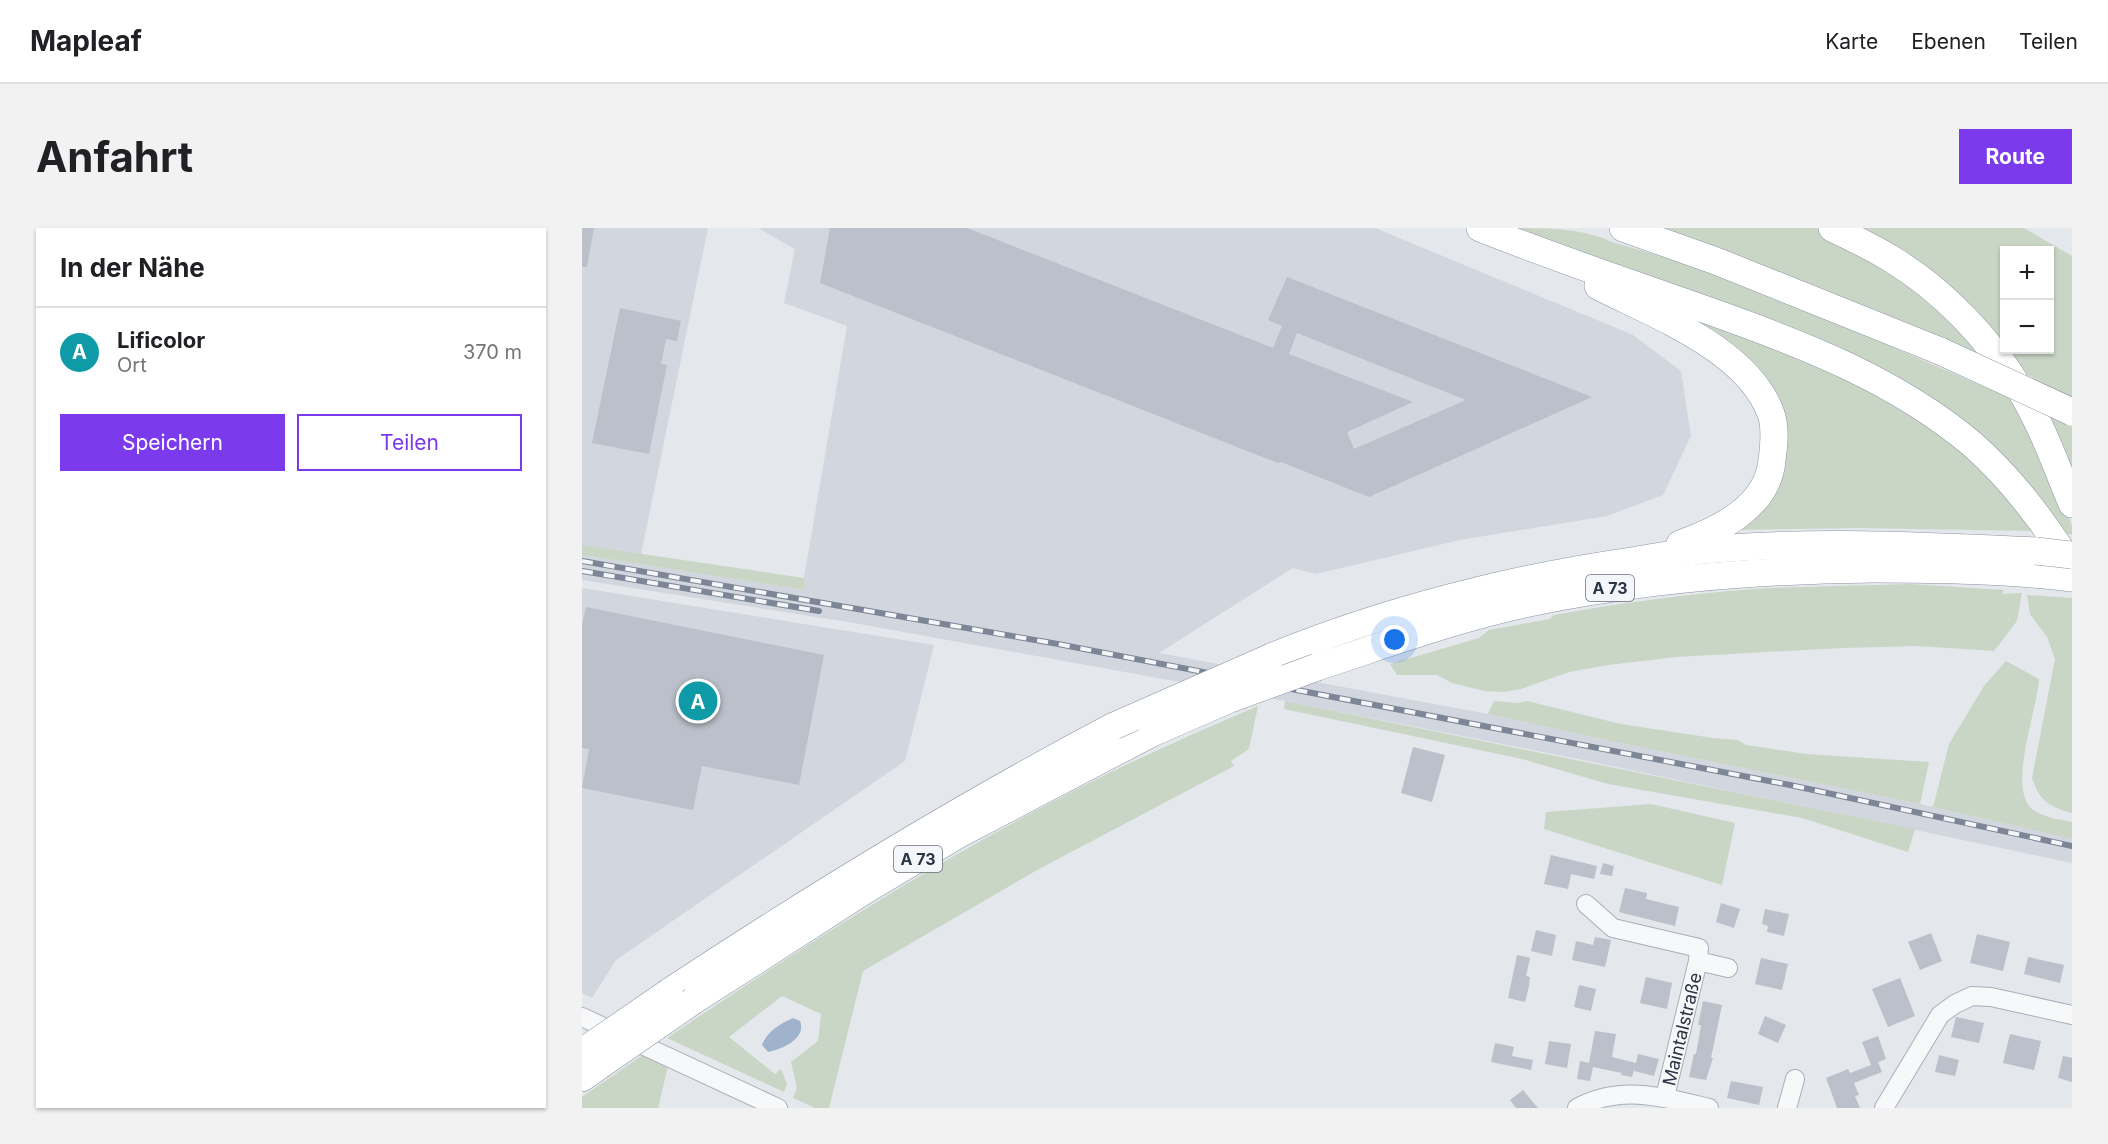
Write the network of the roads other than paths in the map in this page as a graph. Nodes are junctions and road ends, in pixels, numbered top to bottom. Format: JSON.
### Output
{"nodes":[{"id":1,"x":1623,"y":228,"type":"edge"},
{"id":2,"x":1832,"y":228,"type":"edge"},
{"id":3,"x":1485,"y":230,"type":"edge"},
{"id":4,"x":2072,"y":412,"type":"edge"},
{"id":5,"x":2072,"y":504,"type":"edge"},
{"id":6,"x":2072,"y":555,"type":"edge"},
{"id":7,"x":1639,"y":560,"type":"junction"},
{"id":8,"x":2040,"y":563,"type":"junction"},
{"id":9,"x":2072,"y":567,"type":"edge"},
{"id":10,"x":2072,"y":578,"type":"edge"},
{"id":11,"x":1586,"y":904,"type":"dead end"},
{"id":12,"x":1698,"y":961,"type":"junction"},
{"id":13,"x":1728,"y":968,"type":"dead end"},
{"id":14,"x":681,"y":997,"type":"junction"},
{"id":15,"x":2072,"y":1015,"type":"edge"},
{"id":16,"x":582,"y":1017,"type":"edge"},
{"id":17,"x":588,"y":1066,"type":"edge"},
{"id":18,"x":1795,"y":1079,"type":"dead end"},
{"id":19,"x":1665,"y":1097,"type":"junction"},
{"id":20,"x":1605,"y":1103,"type":"edge"},
{"id":21,"x":778,"y":1108,"type":"edge"},
{"id":22,"x":1578,"y":1108,"type":"edge"},
{"id":23,"x":1708,"y":1108,"type":"edge"},
{"id":24,"x":1787,"y":1108,"type":"edge"},
{"id":25,"x":1884,"y":1108,"type":"edge"}],
"edges":[{"from":1,"to":4,"type":"highway","bridge":true},
{"from":2,"to":5,"type":"highway"},
{"from":3,"to":7,"type":"highway"},
{"from":3,"to":9,"type":"highway"},
{"from":6,"to":8,"type":"highway","number":"A 73","bridge":true},
{"from":7,"to":8,"type":"highway","number":"A 73"},
{"from":7,"to":14,"type":"highway","number":"A 73","bridge":true},
{"from":8,"to":10,"type":"highway","number":"A 73"},
{"from":8,"to":14,"type":"highway","number":"A 73","bridge":true},
{"from":11,"to":12,"type":"street","name":"Maintalstraße"},
{"from":12,"to":13,"type":"street","name":"Maintalstraße"},
{"from":12,"to":19,"type":"street","name":"Maintalstraße"},
{"from":14,"to":17,"type":"highway","number":"A 73","bridge":true},
{"from":15,"to":25,"type":"street"},
{"from":16,"to":21,"type":"street"},
{"from":18,"to":24,"type":"street"},
{"from":19,"to":20,"type":"street"},
{"from":19,"to":23,"type":"street"},
{"from":20,"to":22,"type":"street"}]}
